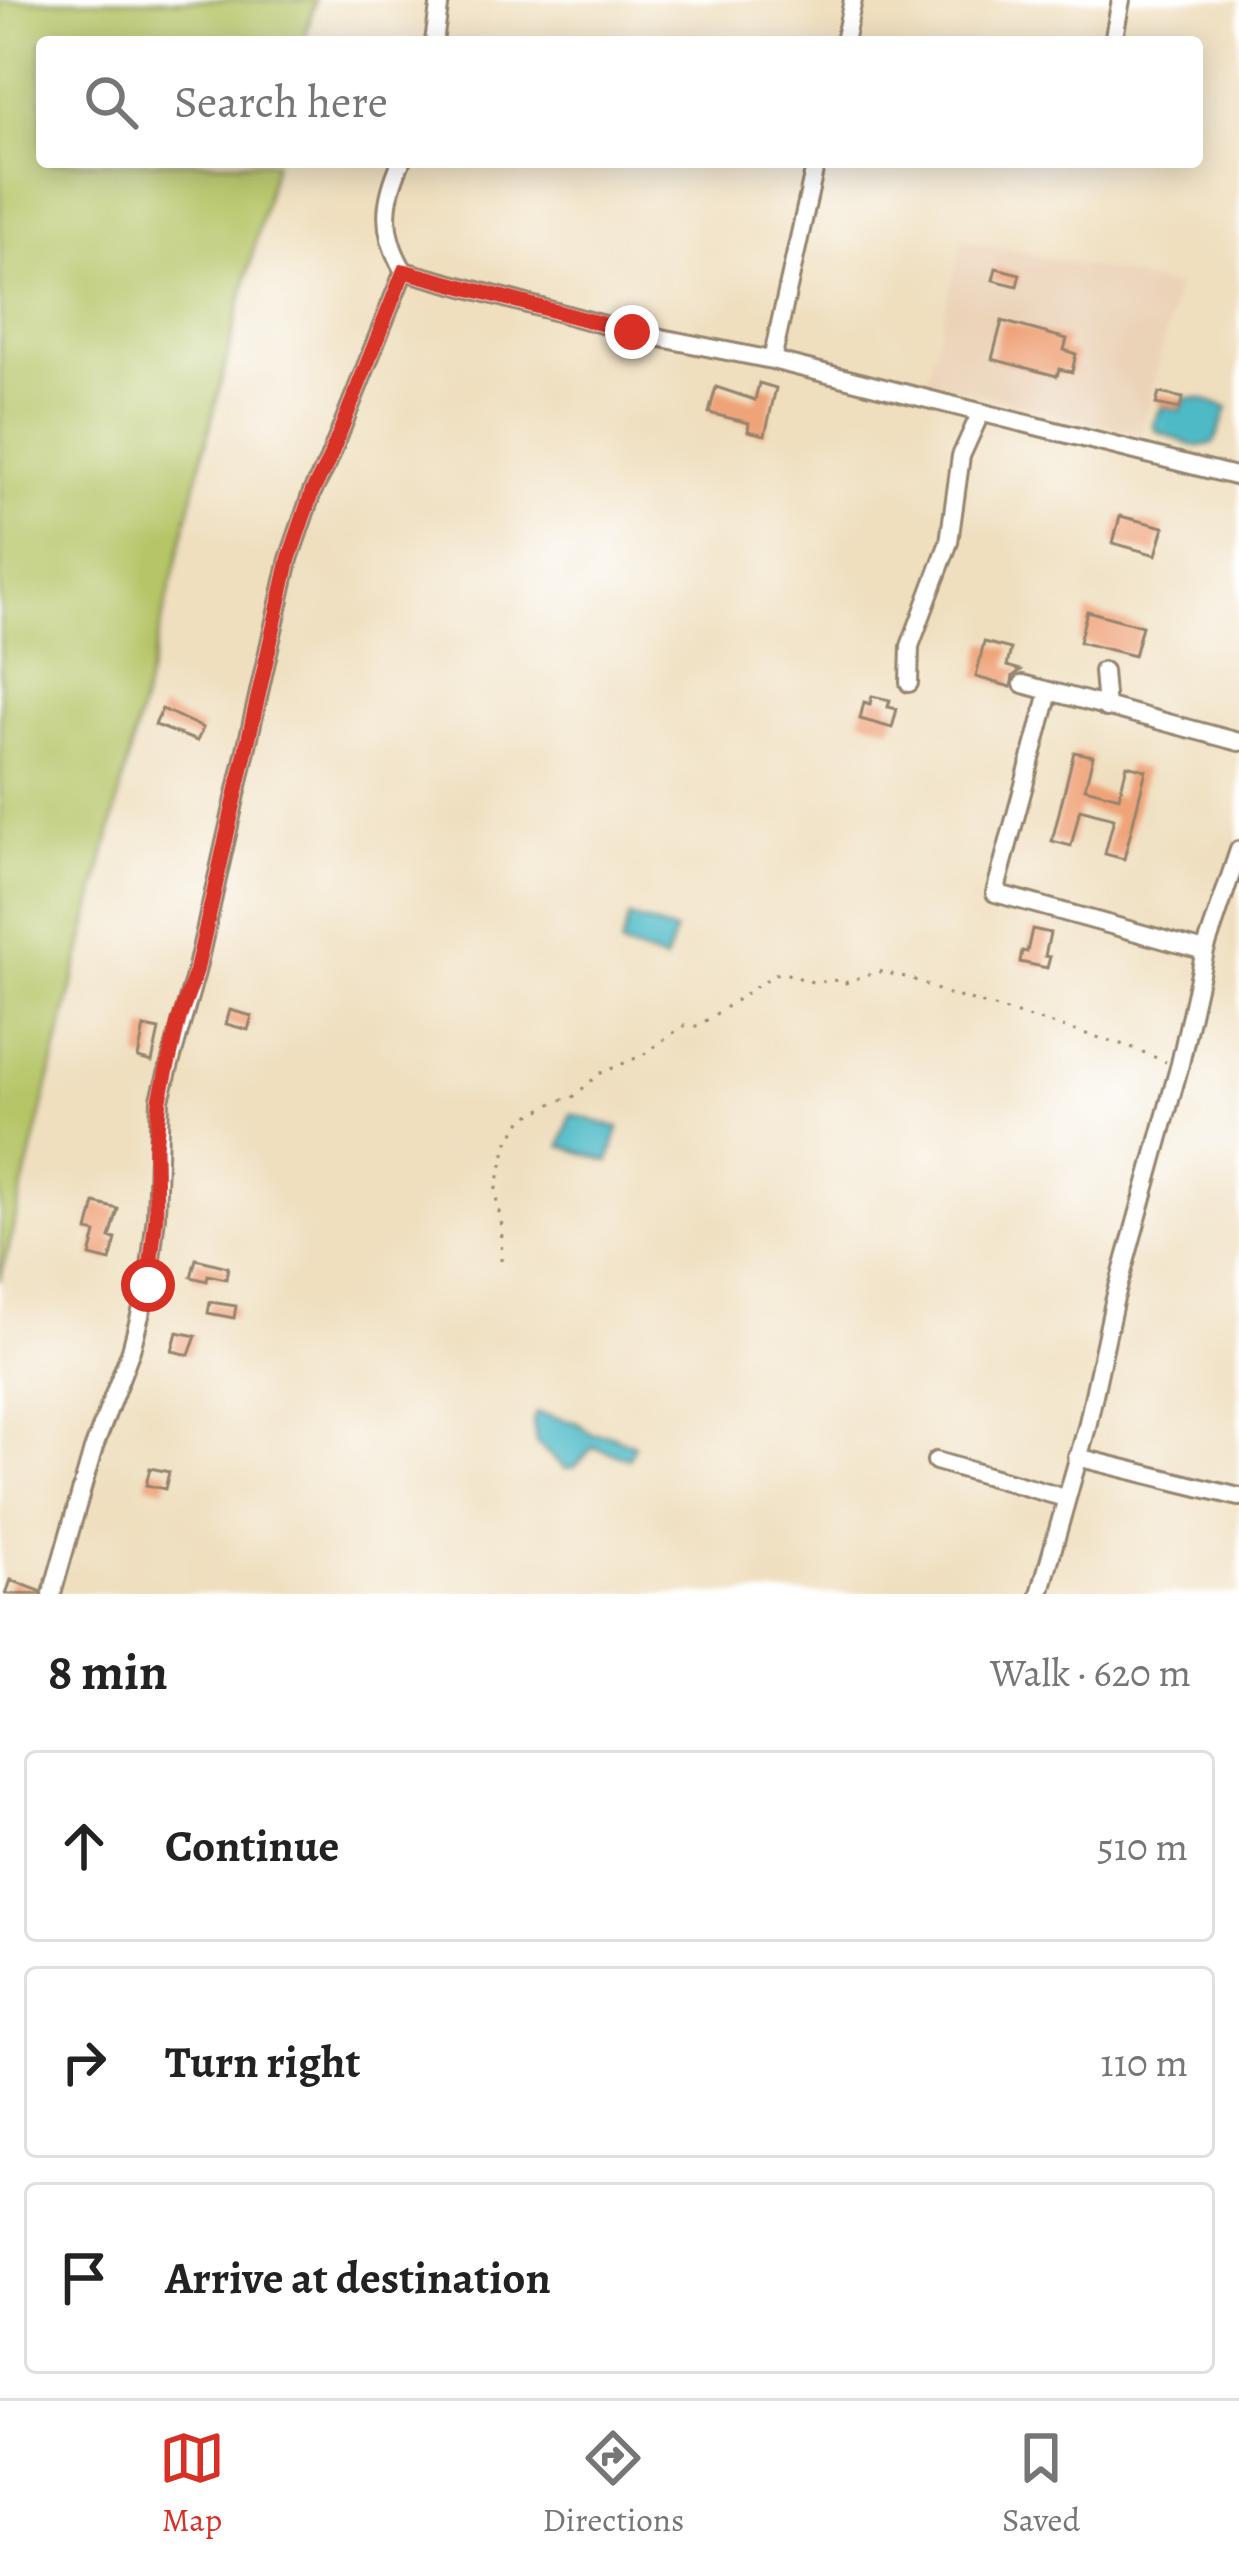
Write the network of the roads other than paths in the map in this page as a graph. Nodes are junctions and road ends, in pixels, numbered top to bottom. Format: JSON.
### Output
{"nodes":[{"id":1,"x":440,"y":0,"type":"edge"},
{"id":2,"x":853,"y":0,"type":"edge"},
{"id":3,"x":1121,"y":0,"type":"edge"},
{"id":4,"x":435,"y":36,"type":"edge"},
{"id":5,"x":845,"y":36,"type":"edge"},
{"id":6,"x":1114,"y":36,"type":"edge"},
{"id":7,"x":399,"y":168,"type":"edge"},
{"id":8,"x":815,"y":168,"type":"edge"},
{"id":9,"x":404,"y":271,"type":"junction"},
{"id":10,"x":772,"y":360,"type":"junction"},
{"id":11,"x":981,"y":412,"type":"junction"},
{"id":12,"x":1239,"y":477,"type":"edge"},
{"id":13,"x":1103,"y":671,"type":"dead end"},
{"id":14,"x":909,"y":683,"type":"dead end"},
{"id":15,"x":1023,"y":684,"type":"dead end"},
{"id":16,"x":1049,"y":692,"type":"junction"},
{"id":17,"x":1106,"y":708,"type":"junction"},
{"id":18,"x":1239,"y":742,"type":"edge"},
{"id":19,"x":1238,"y":855,"type":"edge"},
{"id":20,"x":1205,"y":951,"type":"junction"},
{"id":21,"x":1077,"y":1457,"type":"junction"},
{"id":22,"x":936,"y":1461,"type":"dead end"},
{"id":23,"x":1239,"y":1497,"type":"edge"},
{"id":24,"x":1065,"y":1498,"type":"junction"},
{"id":25,"x":52,"y":1594,"type":"edge"},
{"id":26,"x":1040,"y":1594,"type":"edge"}],
"edges":[{"from":1,"to":4,"type":"street"},
{"from":2,"to":5,"type":"street"},
{"from":3,"to":6,"type":"street"},
{"from":7,"to":9,"type":"street"},
{"from":8,"to":10,"type":"street"},
{"from":9,"to":10,"type":"street"},
{"from":9,"to":25,"type":"street"},
{"from":10,"to":11,"type":"street"},
{"from":11,"to":12,"type":"street"},
{"from":11,"to":14,"type":"street"},
{"from":13,"to":17,"type":"street"},
{"from":15,"to":16,"type":"street"},
{"from":16,"to":17,"type":"street"},
{"from":16,"to":20,"type":"street"},
{"from":17,"to":18,"type":"street"},
{"from":19,"to":20,"type":"street"},
{"from":20,"to":21,"type":"street"},
{"from":21,"to":23,"type":"street"},
{"from":21,"to":24,"type":"street"},
{"from":22,"to":24,"type":"street"},
{"from":24,"to":26,"type":"street"}]}
